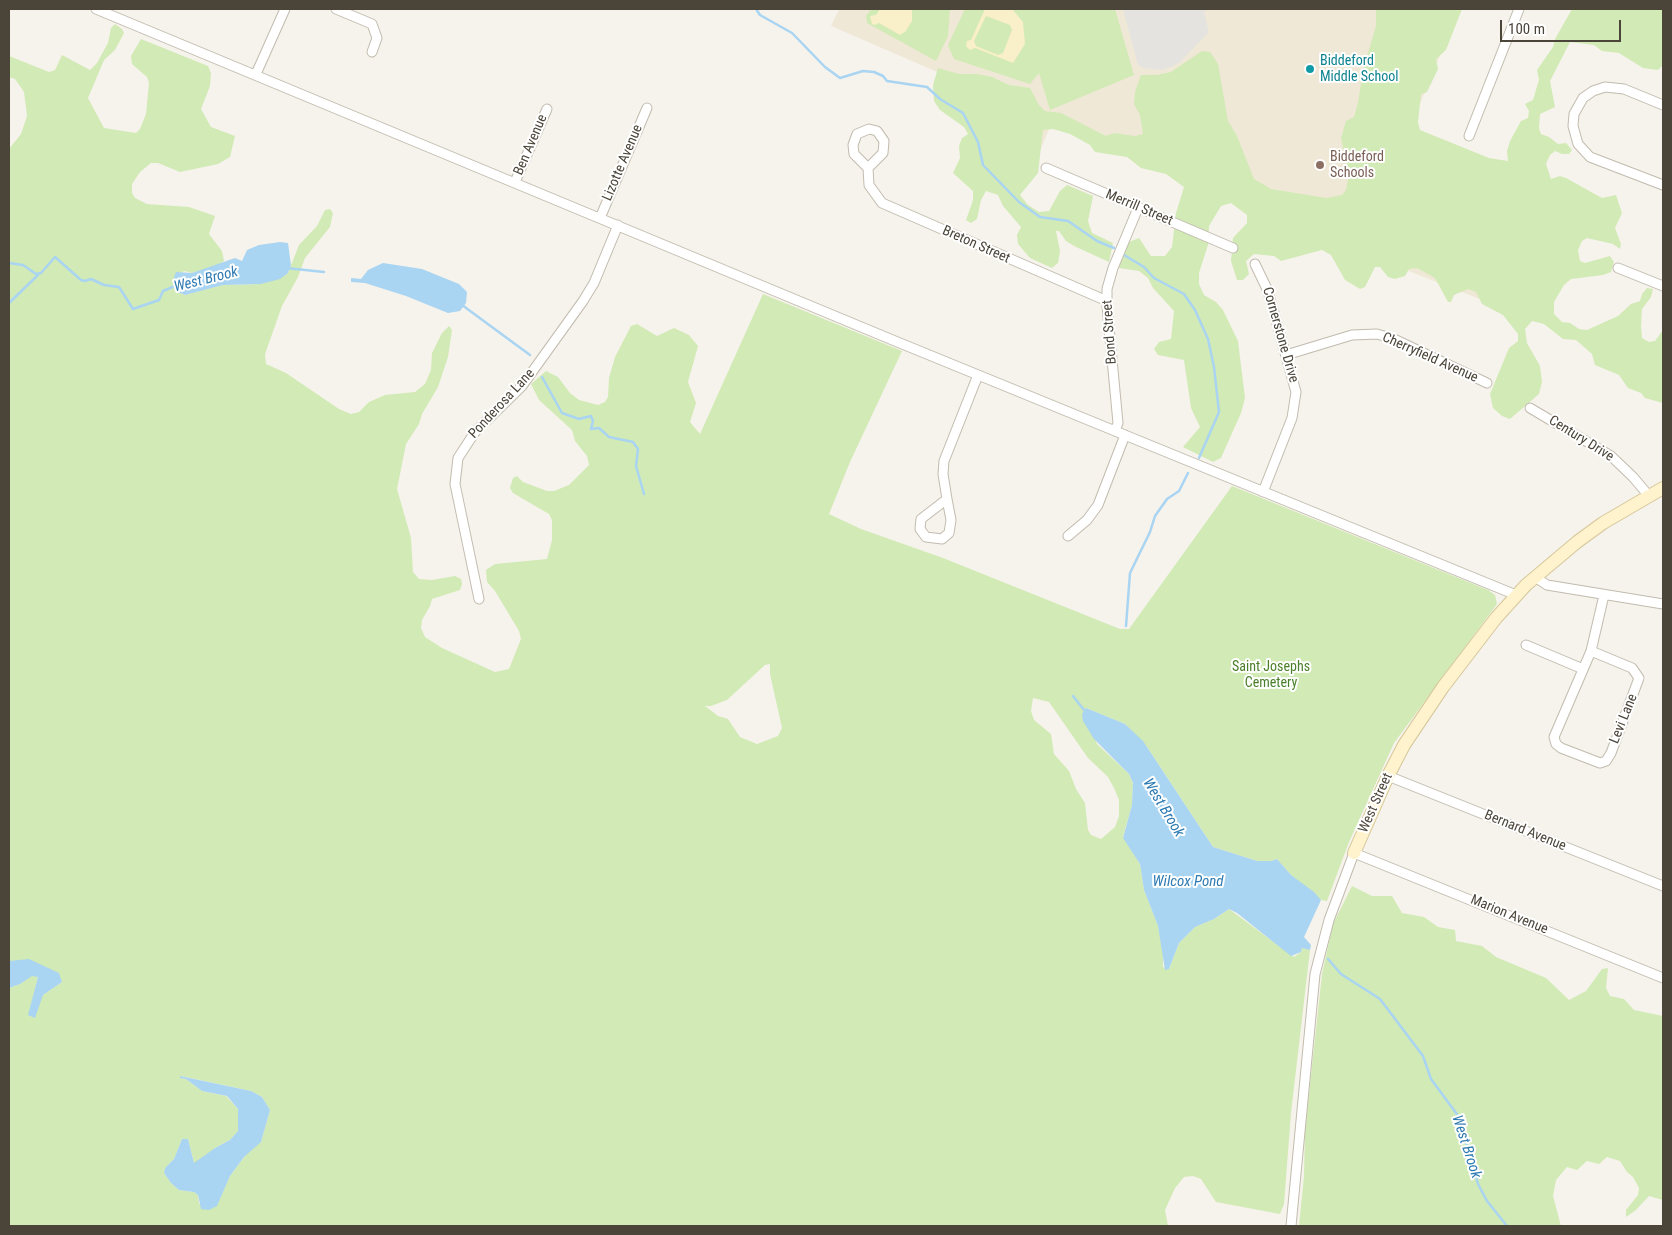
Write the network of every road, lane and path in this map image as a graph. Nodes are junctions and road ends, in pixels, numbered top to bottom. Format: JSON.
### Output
{"nodes":[{"id":1,"x":96,"y":9,"type":"edge"},
{"id":2,"x":285,"y":9,"type":"edge"},
{"id":3,"x":336,"y":9,"type":"edge"},
{"id":4,"x":1519,"y":9,"type":"edge"},
{"id":5,"x":372,"y":52,"type":"dead end"},
{"id":6,"x":256,"y":74,"type":"junction"},
{"id":7,"x":1663,"y":105,"type":"edge"},
{"id":8,"x":647,"y":108,"type":"dead end"},
{"id":9,"x":547,"y":109,"type":"dead end"},
{"id":10,"x":1469,"y":136,"type":"dead end"},
{"id":11,"x":868,"y":168,"type":"dead end"},
{"id":12,"x":1046,"y":168,"type":"dead end"},
{"id":13,"x":516,"y":182,"type":"junction"},
{"id":14,"x":1663,"y":185,"type":"edge"},
{"id":15,"x":1138,"y":208,"type":"junction"},
{"id":16,"x":600,"y":218,"type":"junction"},
{"id":17,"x":618,"y":225,"type":"junction"},
{"id":18,"x":1233,"y":248,"type":"dead end"},
{"id":19,"x":1255,"y":264,"type":"dead end"},
{"id":20,"x":1618,"y":268,"type":"dead end"},
{"id":21,"x":1663,"y":286,"type":"edge"},
{"id":22,"x":1107,"y":302,"type":"junction"},
{"id":23,"x":1286,"y":355,"type":"junction"},
{"id":24,"x":978,"y":375,"type":"junction"},
{"id":25,"x":1486,"y":383,"type":"dead end"},
{"id":26,"x":1530,"y":408,"type":"dead end"},
{"id":27,"x":1115,"y":431,"type":"junction"},
{"id":28,"x":1125,"y":435,"type":"junction"},
{"id":29,"x":1663,"y":488,"type":"edge"},
{"id":30,"x":1263,"y":492,"type":"junction"},
{"id":31,"x":1649,"y":496,"type":"junction"},
{"id":32,"x":947,"y":499,"type":"junction"},
{"id":33,"x":1068,"y":536,"type":"dead end"},
{"id":34,"x":1535,"y":577,"type":"junction"},
{"id":35,"x":1516,"y":595,"type":"junction"},
{"id":36,"x":1604,"y":595,"type":"junction"},
{"id":37,"x":479,"y":599,"type":"dead end"},
{"id":38,"x":1663,"y":604,"type":"edge"},
{"id":39,"x":1526,"y":645,"type":"dead end"},
{"id":40,"x":1591,"y":650,"type":"junction"},
{"id":41,"x":1583,"y":669,"type":"junction"},
{"id":42,"x":1388,"y":776,"type":"junction"},
{"id":43,"x":1354,"y":853,"type":"junction"},
{"id":44,"x":1663,"y":886,"type":"edge"},
{"id":45,"x":1663,"y":978,"type":"edge"},
{"id":46,"x":1291,"y":1226,"type":"edge"}],
"edges":[{"from":1,"to":6,"type":"street"},
{"from":2,"to":6,"type":"street"},
{"from":3,"to":5,"type":"street"},
{"from":4,"to":10,"type":"street"},
{"from":6,"to":13,"type":"street"},
{"from":7,"to":14,"type":"street"},
{"from":8,"to":16,"type":"street","name":"Lizotte Avenue"},
{"from":9,"to":13,"type":"street","name":"Ben Avenue"},
{"from":11,"to":22,"type":"street","name":"Breton Street"},
{"from":12,"to":15,"type":"street","name":"Merrill Street"},
{"from":13,"to":16,"type":"street"},
{"from":15,"to":18,"type":"street","name":"Merrill Street"},
{"from":15,"to":22,"type":"street","name":"Bond Street"},
{"from":16,"to":17,"type":"street"},
{"from":17,"to":24,"type":"street"},
{"from":17,"to":37,"type":"street","name":"Ponderosa Lane"},
{"from":19,"to":23,"type":"street","name":"Cornerstone Drive"},
{"from":20,"to":21,"type":"street"},
{"from":22,"to":27,"type":"street","name":"Bond Street"},
{"from":23,"to":25,"type":"street","name":"Cherryfield Avenue"},
{"from":23,"to":30,"type":"street","name":"Cornerstone Drive"},
{"from":24,"to":27,"type":"street"},
{"from":24,"to":32,"type":"street"},
{"from":26,"to":31,"type":"street","name":"Century Drive"},
{"from":27,"to":28,"type":"street"},
{"from":28,"to":30,"type":"street"},
{"from":28,"to":33,"type":"street"},
{"from":29,"to":31,"type":"street","name":"West Street"},
{"from":30,"to":35,"type":"street"},
{"from":31,"to":34,"type":"street","name":"West Street"},
{"from":32,"to":32,"type":"street"},
{"from":34,"to":35,"type":"street","name":"West Street"},
{"from":34,"to":36,"type":"street"},
{"from":35,"to":42,"type":"street","name":"West Street"},
{"from":36,"to":38,"type":"street"},
{"from":36,"to":40,"type":"street"},
{"from":39,"to":41,"type":"street"},
{"from":40,"to":41,"type":"street"},
{"from":40,"to":41,"type":"street","name":"Levi Lane"},
{"from":42,"to":43,"type":"street","name":"West Street"},
{"from":42,"to":44,"type":"street","name":"Bernard Avenue"},
{"from":43,"to":45,"type":"street","name":"Marion Avenue"},
{"from":43,"to":46,"type":"street","name":"West Street"}]}
